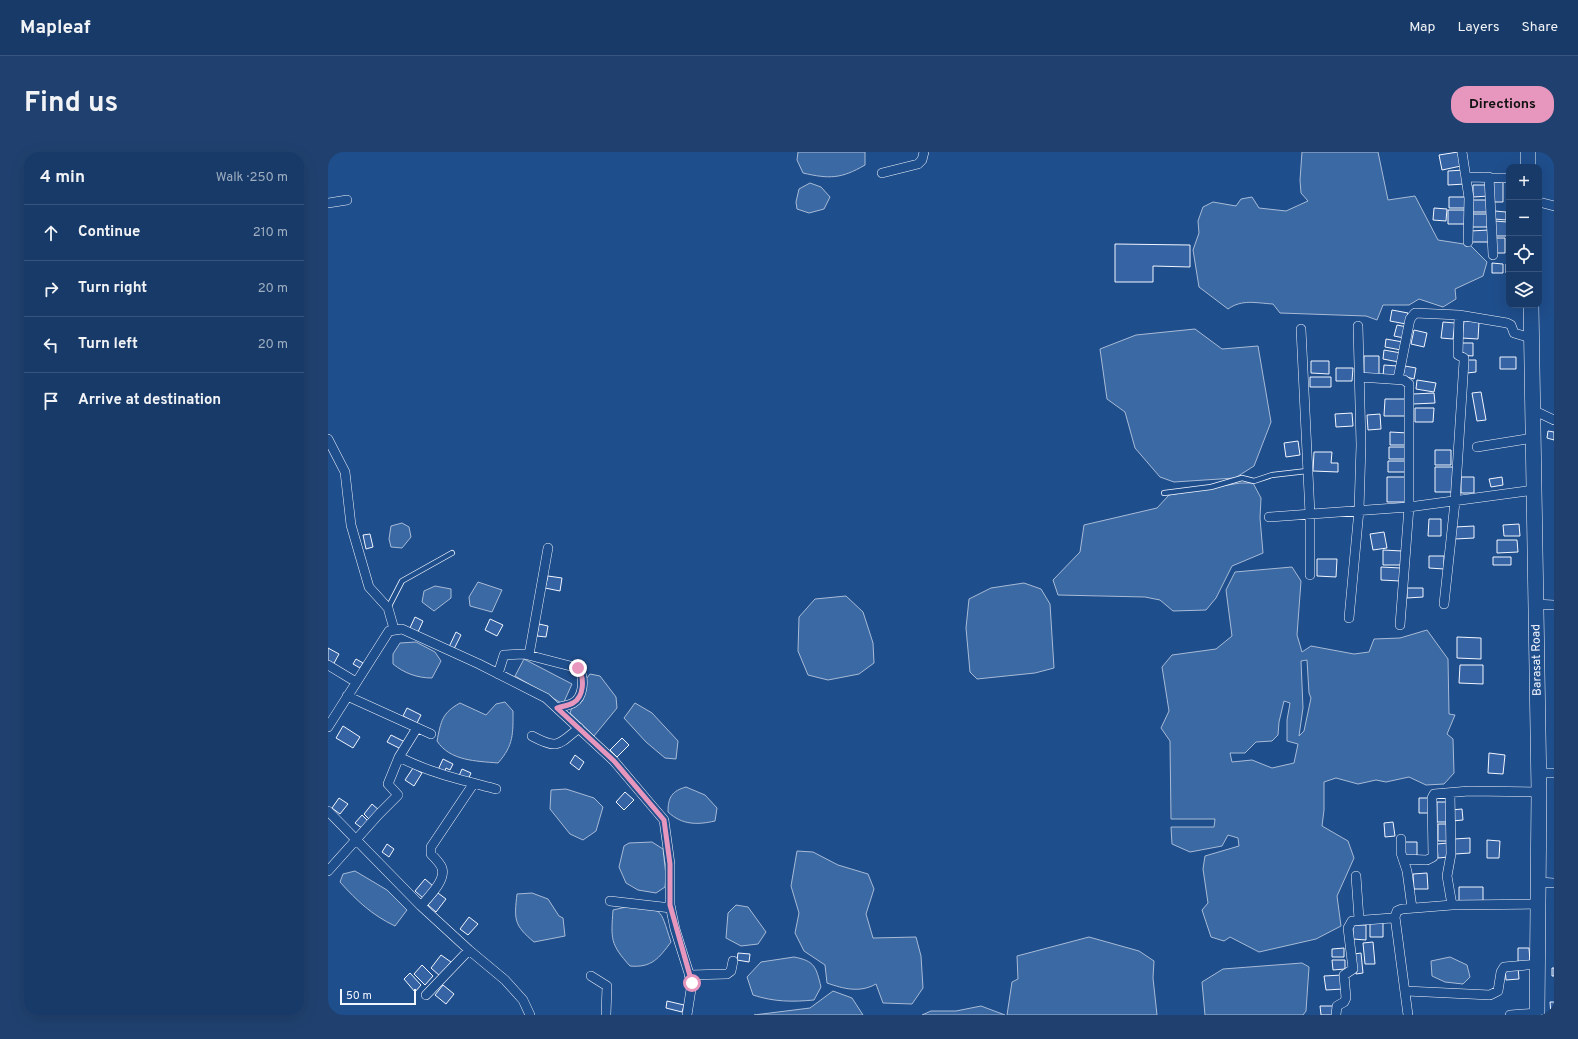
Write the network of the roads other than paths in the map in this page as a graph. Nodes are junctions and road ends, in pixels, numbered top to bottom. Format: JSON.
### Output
{"nodes":[{"id":1,"x":924,"y":152,"type":"edge"},
{"id":2,"x":1462,"y":152,"type":"edge"},
{"id":3,"x":1528,"y":152,"type":"edge"},
{"id":4,"x":1528,"y":164,"type":"edge"},
{"id":5,"x":882,"y":173,"type":"dead end"},
{"id":6,"x":1467,"y":177,"type":"junction"},
{"id":7,"x":1489,"y":177,"type":"junction"},
{"id":8,"x":1506,"y":178,"type":"edge"},
{"id":9,"x":347,"y":200,"type":"dead end"},
{"id":10,"x":328,"y":203,"type":"edge"},
{"id":11,"x":1542,"y":203,"type":"edge"},
{"id":12,"x":1554,"y":206,"type":"edge"},
{"id":13,"x":1468,"y":242,"type":"dead end"},
{"id":14,"x":1493,"y":255,"type":"dead end"},
{"id":15,"x":1531,"y":308,"type":"edge"},
{"id":16,"x":1459,"y":315,"type":"junction"},
{"id":17,"x":1358,"y":326,"type":"dead end"},
{"id":18,"x":1301,"y":329,"type":"dead end"},
{"id":19,"x":1531,"y":338,"type":"junction"},
{"id":20,"x":1359,"y":377,"type":"junction"},
{"id":21,"x":1398,"y":379,"type":"junction"},
{"id":22,"x":1533,"y":410,"type":"junction"},
{"id":23,"x":1554,"y":420,"type":"edge"},
{"id":24,"x":1533,"y":438,"type":"junction"},
{"id":25,"x":328,"y":439,"type":"edge"},
{"id":26,"x":1477,"y":447,"type":"dead end"},
{"id":27,"x":1307,"y":471,"type":"junction"},
{"id":28,"x":1534,"y":490,"type":"junction"},
{"id":29,"x":1164,"y":493,"type":"dead end"},
{"id":30,"x":1455,"y":502,"type":"junction"},
{"id":31,"x":1409,"y":507,"type":"junction"},
{"id":32,"x":1359,"y":510,"type":"junction"},
{"id":33,"x":1310,"y":514,"type":"junction"},
{"id":34,"x":1269,"y":517,"type":"dead end"},
{"id":35,"x":548,"y":548,"type":"dead end"},
{"id":36,"x":452,"y":553,"type":"dead end"},
{"id":37,"x":1310,"y":575,"type":"dead end"},
{"id":38,"x":1444,"y":604,"type":"dead end"},
{"id":39,"x":1535,"y":604,"type":"junction"},
{"id":40,"x":1554,"y":605,"type":"edge"},
{"id":41,"x":388,"y":608,"type":"junction"},
{"id":42,"x":1349,"y":618,"type":"dead end"},
{"id":43,"x":1400,"y":625,"type":"dead end"},
{"id":44,"x":394,"y":630,"type":"junction"},
{"id":45,"x":528,"y":655,"type":"junction"},
{"id":46,"x":328,"y":665,"type":"edge"},
{"id":47,"x":498,"y":674,"type":"junction"},
{"id":48,"x":356,"y":682,"type":"junction"},
{"id":49,"x":347,"y":696,"type":"junction"},
{"id":50,"x":557,"y":708,"type":"junction"},
{"id":51,"x":328,"y":727,"type":"edge"},
{"id":52,"x":417,"y":728,"type":"junction"},
{"id":53,"x":579,"y":728,"type":"junction"},
{"id":54,"x":431,"y":734,"type":"dead end"},
{"id":55,"x":532,"y":736,"type":"dead end"},
{"id":56,"x":400,"y":757,"type":"junction"},
{"id":57,"x":1538,"y":773,"type":"junction"},
{"id":58,"x":1554,"y":773,"type":"edge"},
{"id":59,"x":474,"y":783,"type":"junction"},
{"id":60,"x":496,"y":789,"type":"dead end"},
{"id":61,"x":1539,"y":792,"type":"junction"},
{"id":62,"x":1450,"y":793,"type":"junction"},
{"id":63,"x":328,"y":811,"type":"edge"},
{"id":64,"x":1401,"y":839,"type":"dead end"},
{"id":65,"x":356,"y":840,"type":"junction"},
{"id":66,"x":1403,"y":859,"type":"junction"},
{"id":67,"x":328,"y":871,"type":"edge"},
{"id":68,"x":1356,"y":876,"type":"dead end"},
{"id":69,"x":1547,"y":882,"type":"edge"},
{"id":70,"x":610,"y":901,"type":"dead end"},
{"id":71,"x":1538,"y":904,"type":"junction"},
{"id":72,"x":1452,"y":905,"type":"junction"},
{"id":73,"x":421,"y":906,"type":"junction"},
{"id":74,"x":671,"y":908,"type":"junction"},
{"id":75,"x":1412,"y":908,"type":"junction"},
{"id":76,"x":1395,"y":917,"type":"junction"},
{"id":77,"x":1359,"y":919,"type":"junction"},
{"id":78,"x":469,"y":950,"type":"junction"},
{"id":79,"x":733,"y":961,"type":"dead end"},
{"id":80,"x":1539,"y":964,"type":"junction"},
{"id":81,"x":689,"y":975,"type":"junction"},
{"id":82,"x":591,"y":976,"type":"dead end"},
{"id":83,"x":1406,"y":991,"type":"junction"},
{"id":84,"x":426,"y":995,"type":"dead end"},
{"id":85,"x":1537,"y":1014,"type":"edge"},
{"id":86,"x":530,"y":1015,"type":"edge"},
{"id":87,"x":606,"y":1015,"type":"edge"},
{"id":88,"x":687,"y":1015,"type":"edge"},
{"id":89,"x":1336,"y":1015,"type":"edge"},
{"id":90,"x":1408,"y":1015,"type":"edge"},
{"id":91,"x":1510,"y":1015,"type":"edge"}],
"edges":[{"from":1,"to":5,"type":"street"},
{"from":2,"to":6,"type":"street"},
{"from":3,"to":4,"type":"main road"},
{"from":6,"to":7,"type":"street"},
{"from":6,"to":13,"type":"street"},
{"from":7,"to":8,"type":"street"},
{"from":7,"to":14,"type":"street"},
{"from":9,"to":10,"type":"street"},
{"from":11,"to":12,"type":"street"},
{"from":15,"to":19,"type":"main road","name":"Barasat Road"},
{"from":16,"to":19,"type":"street"},
{"from":16,"to":21,"type":"street"},
{"from":16,"to":30,"type":"street"},
{"from":17,"to":20,"type":"street"},
{"from":18,"to":27,"type":"street"},
{"from":19,"to":22,"type":"main road","name":"Barasat Road"},
{"from":20,"to":21,"type":"street"},
{"from":20,"to":32,"type":"street"},
{"from":21,"to":31,"type":"street"},
{"from":22,"to":23,"type":"street"},
{"from":22,"to":24,"type":"main road","name":"Barasat Road"},
{"from":24,"to":26,"type":"street"},
{"from":24,"to":28,"type":"main road","name":"Barasat Road"},
{"from":25,"to":41,"type":"street"},
{"from":27,"to":29,"type":"lane"},
{"from":27,"to":33,"type":"street"},
{"from":28,"to":30,"type":"street"},
{"from":28,"to":39,"type":"main road","name":"Barasat Road"},
{"from":30,"to":31,"type":"street"},
{"from":30,"to":38,"type":"street"},
{"from":31,"to":32,"type":"street"},
{"from":31,"to":43,"type":"street"},
{"from":32,"to":33,"type":"street"},
{"from":32,"to":42,"type":"street"},
{"from":33,"to":34,"type":"street"},
{"from":33,"to":37,"type":"street"},
{"from":35,"to":45,"type":"street"},
{"from":36,"to":41,"type":"lane"},
{"from":39,"to":40,"type":"street"},
{"from":39,"to":57,"type":"main road","name":"Barasat Road"},
{"from":41,"to":44,"type":"street"},
{"from":44,"to":47,"type":"street"},
{"from":44,"to":48,"type":"street"},
{"from":45,"to":47,"type":"street"},
{"from":45,"to":50,"type":"street"},
{"from":46,"to":48,"type":"street"},
{"from":47,"to":50,"type":"street"},
{"from":48,"to":49,"type":"street"},
{"from":49,"to":51,"type":"street"},
{"from":49,"to":52,"type":"street"},
{"from":50,"to":53,"type":"street"},
{"from":52,"to":54,"type":"street"},
{"from":52,"to":56,"type":"street"},
{"from":53,"to":55,"type":"street"},
{"from":53,"to":74,"type":"street"},
{"from":56,"to":59,"type":"street"},
{"from":56,"to":65,"type":"street"},
{"from":57,"to":58,"type":"street"},
{"from":57,"to":61,"type":"main road","name":"Barasat Road"},
{"from":59,"to":60,"type":"street"},
{"from":59,"to":73,"type":"street"},
{"from":61,"to":62,"type":"street"},
{"from":61,"to":69,"type":"main road","name":"Barasat Road"},
{"from":62,"to":66,"type":"street"},
{"from":62,"to":72,"type":"street"},
{"from":63,"to":65,"type":"street"},
{"from":64,"to":66,"type":"street"},
{"from":65,"to":67,"type":"street"},
{"from":65,"to":73,"type":"street"},
{"from":66,"to":75,"type":"street"},
{"from":68,"to":77,"type":"street"},
{"from":69,"to":71,"type":"main road","name":"Barasat Road"},
{"from":70,"to":74,"type":"street"},
{"from":71,"to":72,"type":"street"},
{"from":71,"to":80,"type":"main road","name":"Barasat Road"},
{"from":72,"to":75,"type":"street"},
{"from":73,"to":78,"type":"street"},
{"from":74,"to":81,"type":"street"},
{"from":75,"to":76,"type":"street"},
{"from":76,"to":77,"type":"street"},
{"from":76,"to":83,"type":"street"},
{"from":77,"to":89,"type":"street"},
{"from":78,"to":84,"type":"street"},
{"from":78,"to":86,"type":"street"},
{"from":79,"to":81,"type":"street"},
{"from":80,"to":83,"type":"street"},
{"from":80,"to":85,"type":"main road","name":"Barasat Road"},
{"from":81,"to":88,"type":"street"},
{"from":82,"to":87,"type":"street"},
{"from":83,"to":90,"type":"street"},
{"from":85,"to":91,"type":"street"}]}
